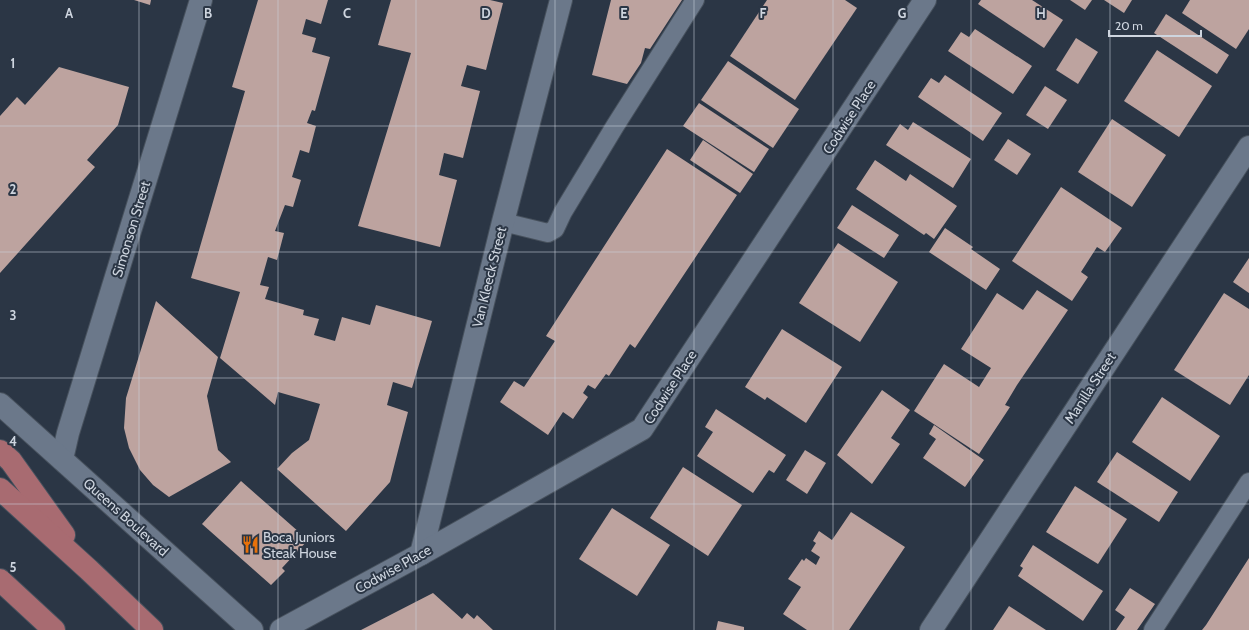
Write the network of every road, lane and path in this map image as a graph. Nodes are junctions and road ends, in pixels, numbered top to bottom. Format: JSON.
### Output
{"nodes":[{"id":1,"x":201,"y":0,"type":"edge"},
{"id":2,"x":561,"y":0,"type":"edge"},
{"id":3,"x":695,"y":0,"type":"edge"},
{"id":4,"x":926,"y":0,"type":"edge"},
{"id":5,"x":1249,"y":147,"type":"edge"},
{"id":6,"x":503,"y":222,"type":"junction"},
{"id":7,"x":0,"y":404,"type":"edge"},
{"id":8,"x":0,"y":451,"type":"edge"},
{"id":9,"x":62,"y":459,"type":"junction"},
{"id":10,"x":1249,"y":482,"type":"edge"},
{"id":11,"x":0,"y":490,"type":"edge"},
{"id":12,"x":421,"y":554,"type":"junction"},
{"id":13,"x":89,"y":570,"type":"junction"},
{"id":14,"x":0,"y":580,"type":"edge"},
{"id":15,"x":54,"y":630,"type":"edge"},
{"id":16,"x":152,"y":630,"type":"edge"},
{"id":17,"x":252,"y":630,"type":"edge"},
{"id":18,"x":281,"y":630,"type":"edge"},
{"id":19,"x":931,"y":630,"type":"edge"},
{"id":20,"x":1153,"y":630,"type":"edge"}],
"edges":[{"from":1,"to":9,"type":"street","name":"Simonson Street"},
{"from":2,"to":6,"type":"street","name":"Van Kleeck Street"},
{"from":3,"to":6,"type":"lane"},
{"from":4,"to":12,"type":"street","name":"Codwise Place"},
{"from":5,"to":19,"type":"street","name":"Manilla Street"},
{"from":6,"to":12,"type":"street","name":"Van Kleeck Street"},
{"from":7,"to":9,"type":"street","name":"Queens Boulevard"},
{"from":8,"to":13,"type":"main road"},
{"from":9,"to":17,"type":"street","name":"Queens Boulevard"},
{"from":10,"to":20,"type":"lane"},
{"from":11,"to":13,"type":"main road"},
{"from":12,"to":18,"type":"street","name":"Codwise Place"},
{"from":13,"to":16,"type":"main road"},
{"from":14,"to":15,"type":"main road"}]}
